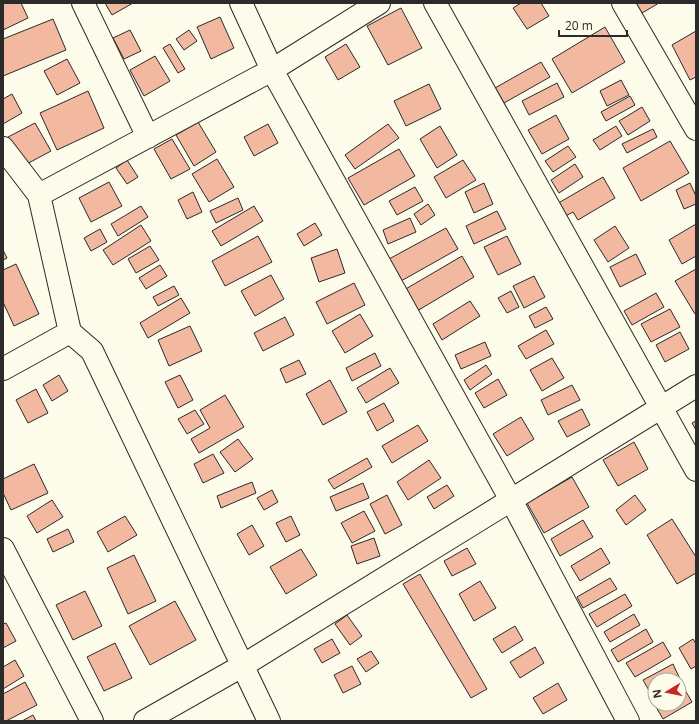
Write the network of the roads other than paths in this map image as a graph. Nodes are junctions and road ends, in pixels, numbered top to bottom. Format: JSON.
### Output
{"nodes":[{"id":1,"x":83,"y":3,"type":"edge"},
{"id":2,"x":241,"y":3,"type":"edge"},
{"id":3,"x":379,"y":3,"type":"edge"},
{"id":4,"x":435,"y":3,"type":"edge"},
{"id":5,"x":623,"y":3,"type":"edge"},
{"id":6,"x":272,"y":70,"type":"junction"},
{"id":7,"x":696,"y":129,"type":"edge"},
{"id":8,"x":148,"y":137,"type":"junction"},
{"id":9,"x":3,"y":148,"type":"edge"},
{"id":10,"x":39,"y":195,"type":"junction"},
{"id":11,"x":70,"y":332,"type":"junction"},
{"id":12,"x":3,"y":369,"type":"edge"},
{"id":13,"x":696,"y":386,"type":"edge"},
{"id":14,"x":661,"y":408,"type":"junction"},
{"id":15,"x":696,"y":470,"type":"edge"},
{"id":16,"x":510,"y":500,"type":"junction"},
{"id":17,"x":3,"y":549,"type":"edge"},
{"id":18,"x":242,"y":666,"type":"junction"},
{"id":19,"x":92,"y":721,"type":"edge"},
{"id":20,"x":145,"y":721,"type":"edge"},
{"id":21,"x":269,"y":721,"type":"edge"},
{"id":22,"x":628,"y":721,"type":"edge"}],
"edges":[{"from":1,"to":8,"type":"street"},
{"from":2,"to":6,"type":"street"},
{"from":3,"to":6,"type":"street"},
{"from":4,"to":14,"type":"street"},
{"from":5,"to":7,"type":"street"},
{"from":6,"to":8,"type":"street"},
{"from":6,"to":16,"type":"street"},
{"from":8,"to":10,"type":"street"},
{"from":9,"to":10,"type":"street"},
{"from":10,"to":11,"type":"street"},
{"from":11,"to":12,"type":"street"},
{"from":11,"to":18,"type":"street"},
{"from":13,"to":14,"type":"street"},
{"from":14,"to":15,"type":"street"},
{"from":14,"to":16,"type":"street"},
{"from":16,"to":18,"type":"street"},
{"from":16,"to":22,"type":"street"},
{"from":17,"to":19,"type":"street"},
{"from":18,"to":20,"type":"street"},
{"from":18,"to":21,"type":"street"}]}
